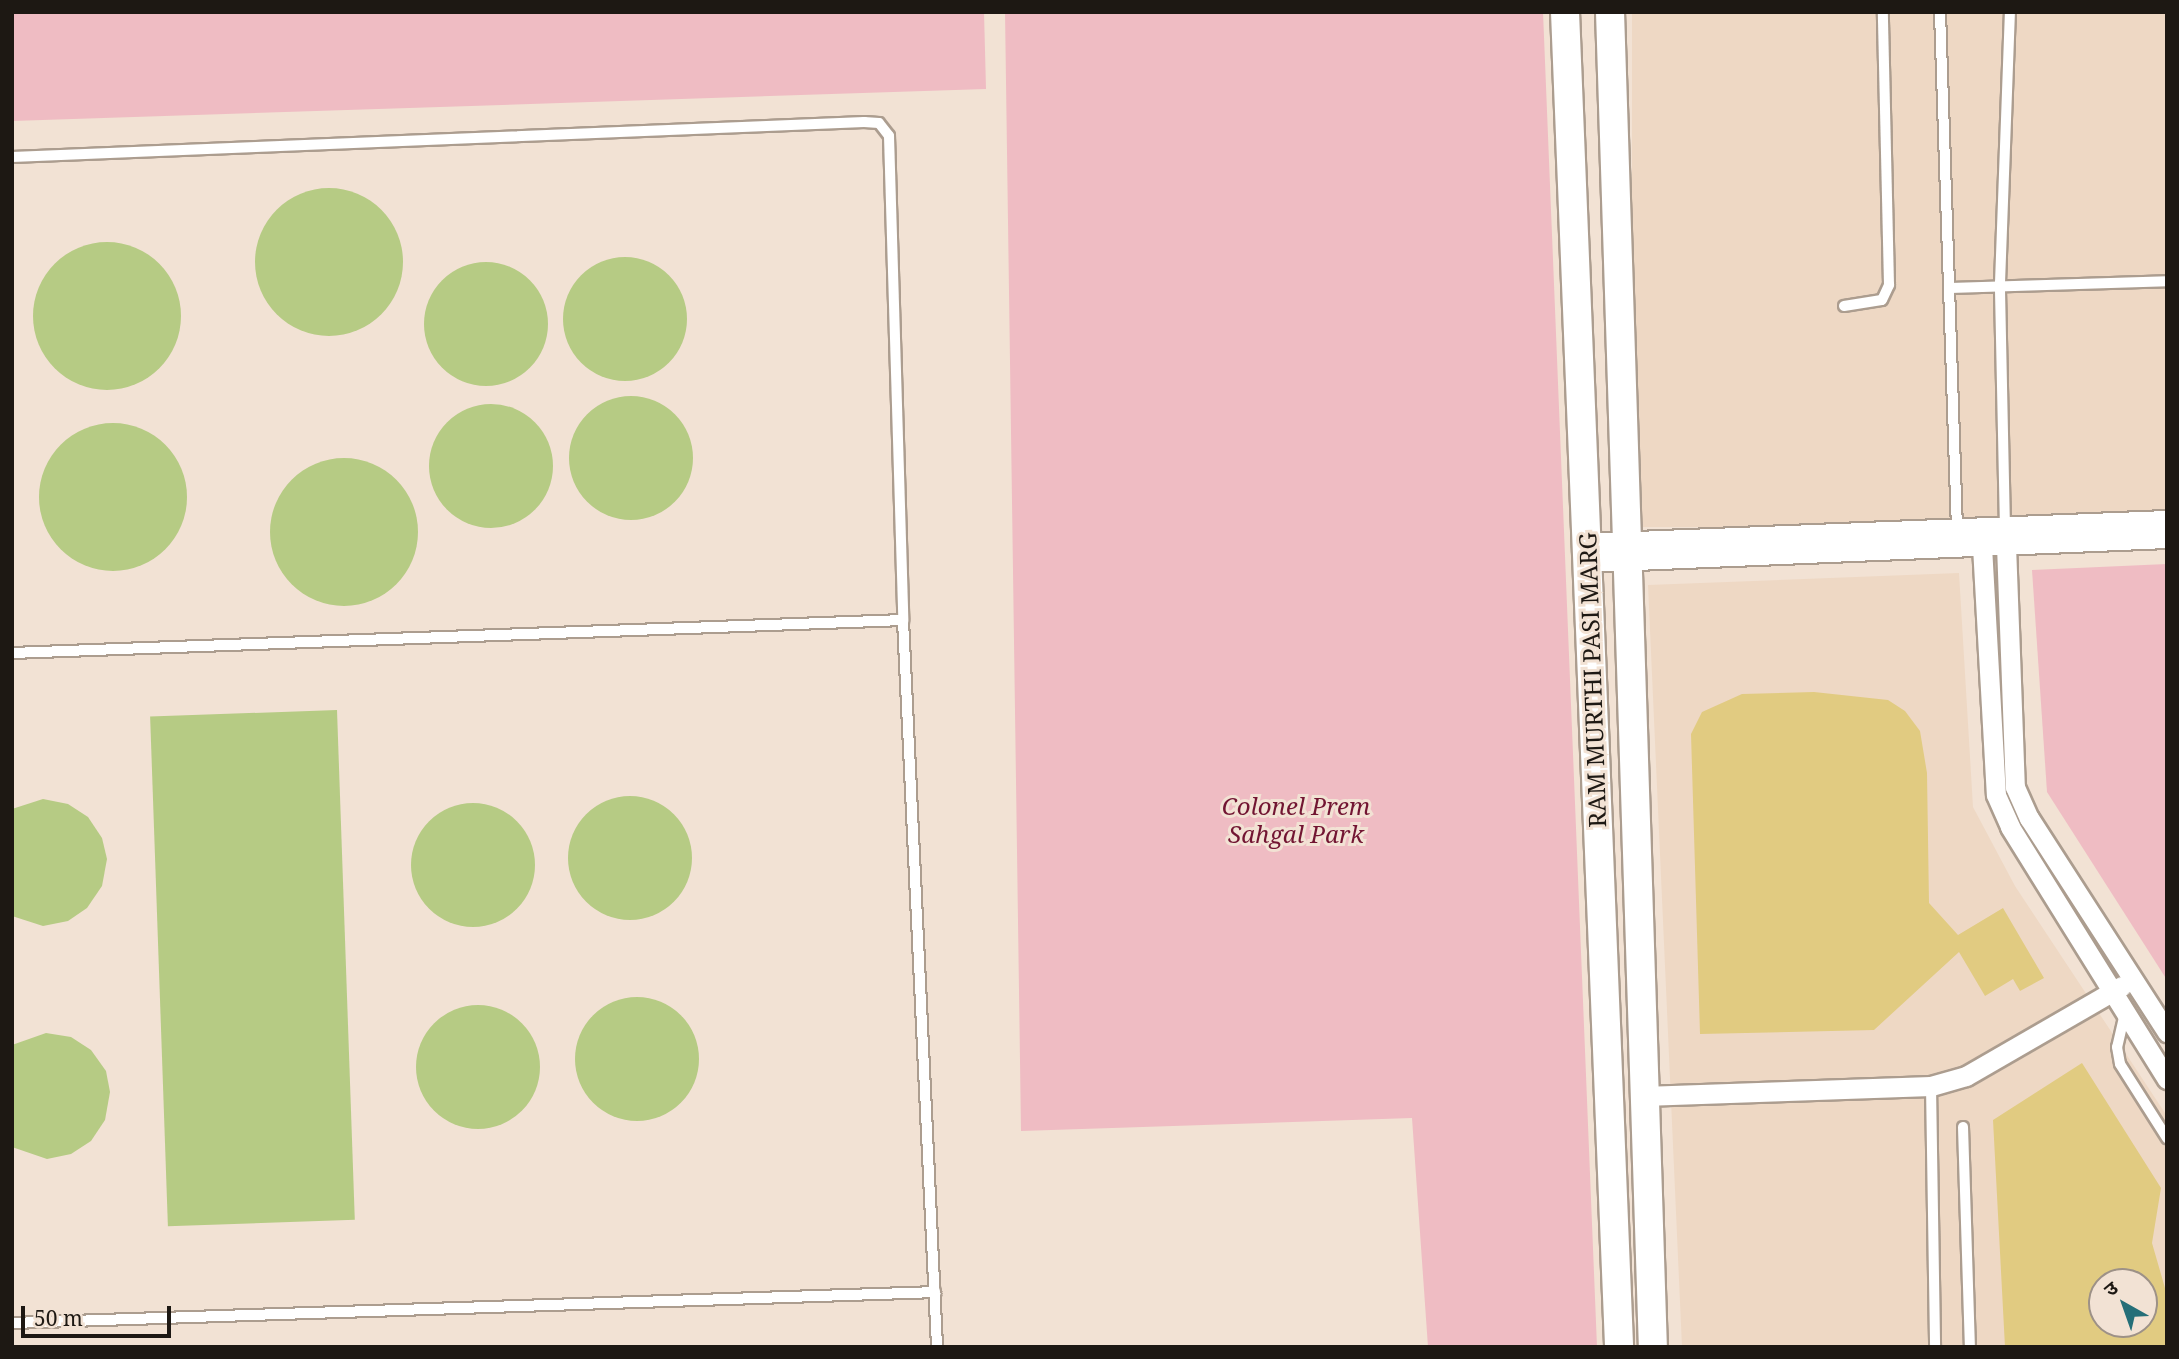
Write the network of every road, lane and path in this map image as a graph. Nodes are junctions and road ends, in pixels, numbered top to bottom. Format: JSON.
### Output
{"nodes":[{"id":1,"x":1565,"y":12,"type":"edge"},
{"id":2,"x":1610,"y":12,"type":"edge"},
{"id":3,"x":1883,"y":12,"type":"edge"},
{"id":4,"x":1940,"y":12,"type":"edge"},
{"id":5,"x":2010,"y":12,"type":"edge"},
{"id":6,"x":12,"y":157,"type":"edge"},
{"id":7,"x":2167,"y":281,"type":"edge"},
{"id":8,"x":2000,"y":283,"type":"junction"},
{"id":9,"x":1950,"y":288,"type":"junction"},
{"id":10,"x":1844,"y":306,"type":"dead end"},
{"id":11,"x":2167,"y":520,"type":"edge"},
{"id":12,"x":2005,"y":536,"type":"junction"},
{"id":13,"x":1957,"y":537,"type":"junction"},
{"id":14,"x":2167,"y":538,"type":"edge"},
{"id":15,"x":1982,"y":546,"type":"junction"},
{"id":16,"x":1628,"y":552,"type":"junction"},
{"id":17,"x":1586,"y":553,"type":"junction"},
{"id":18,"x":903,"y":620,"type":"junction"},
{"id":19,"x":12,"y":653,"type":"edge"},
{"id":20,"x":2131,"y":979,"type":"junction"},
{"id":21,"x":2113,"y":993,"type":"junction"},
{"id":22,"x":2125,"y":1012,"type":"junction"},
{"id":23,"x":2167,"y":1032,"type":"edge"},
{"id":24,"x":2167,"y":1079,"type":"edge"},
{"id":25,"x":1931,"y":1086,"type":"junction"},
{"id":26,"x":1643,"y":1096,"type":"junction"},
{"id":27,"x":1963,"y":1127,"type":"dead end"},
{"id":28,"x":2167,"y":1138,"type":"edge"},
{"id":29,"x":935,"y":1292,"type":"junction"},
{"id":30,"x":12,"y":1323,"type":"edge"},
{"id":31,"x":937,"y":1347,"type":"edge"},
{"id":32,"x":1619,"y":1347,"type":"edge"},
{"id":33,"x":1653,"y":1347,"type":"edge"},
{"id":34,"x":1935,"y":1347,"type":"edge"},
{"id":35,"x":1970,"y":1347,"type":"edge"}],
"edges":[{"from":1,"to":17,"type":"street","name":"RAM MURTHI PASI MARG"},
{"from":2,"to":16,"type":"street","name":"RAM MURTHI PASI MARG"},
{"from":3,"to":10,"type":"lane"},
{"from":4,"to":9,"type":"lane"},
{"from":5,"to":8,"type":"lane"},
{"from":6,"to":18,"type":"lane"},
{"from":7,"to":8,"type":"lane"},
{"from":8,"to":9,"type":"lane"},
{"from":8,"to":12,"type":"lane"},
{"from":9,"to":13,"type":"lane"},
{"from":11,"to":12,"type":"street"},
{"from":12,"to":13,"type":"street"},
{"from":12,"to":14,"type":"street"},
{"from":12,"to":15,"type":"street"},
{"from":12,"to":20,"type":"street"},
{"from":13,"to":15,"type":"street"},
{"from":13,"to":16,"type":"street"},
{"from":15,"to":21,"type":"street"},
{"from":16,"to":17,"type":"street"},
{"from":16,"to":26,"type":"street","name":"RAM MURTHI PASI MARG"},
{"from":17,"to":32,"type":"street","name":"RAM MURTHI PASI MARG"},
{"from":18,"to":19,"type":"lane"},
{"from":18,"to":29,"type":"lane"},
{"from":20,"to":21,"type":"street"},
{"from":20,"to":23,"type":"street"},
{"from":21,"to":22,"type":"street"},
{"from":21,"to":25,"type":"street"},
{"from":22,"to":24,"type":"street"},
{"from":22,"to":28,"type":"lane"},
{"from":25,"to":26,"type":"street"},
{"from":25,"to":34,"type":"lane"},
{"from":26,"to":33,"type":"street","name":"RAM MURTHI PASI MARG"},
{"from":27,"to":35,"type":"lane"},
{"from":29,"to":30,"type":"lane"},
{"from":29,"to":31,"type":"lane"}]}
